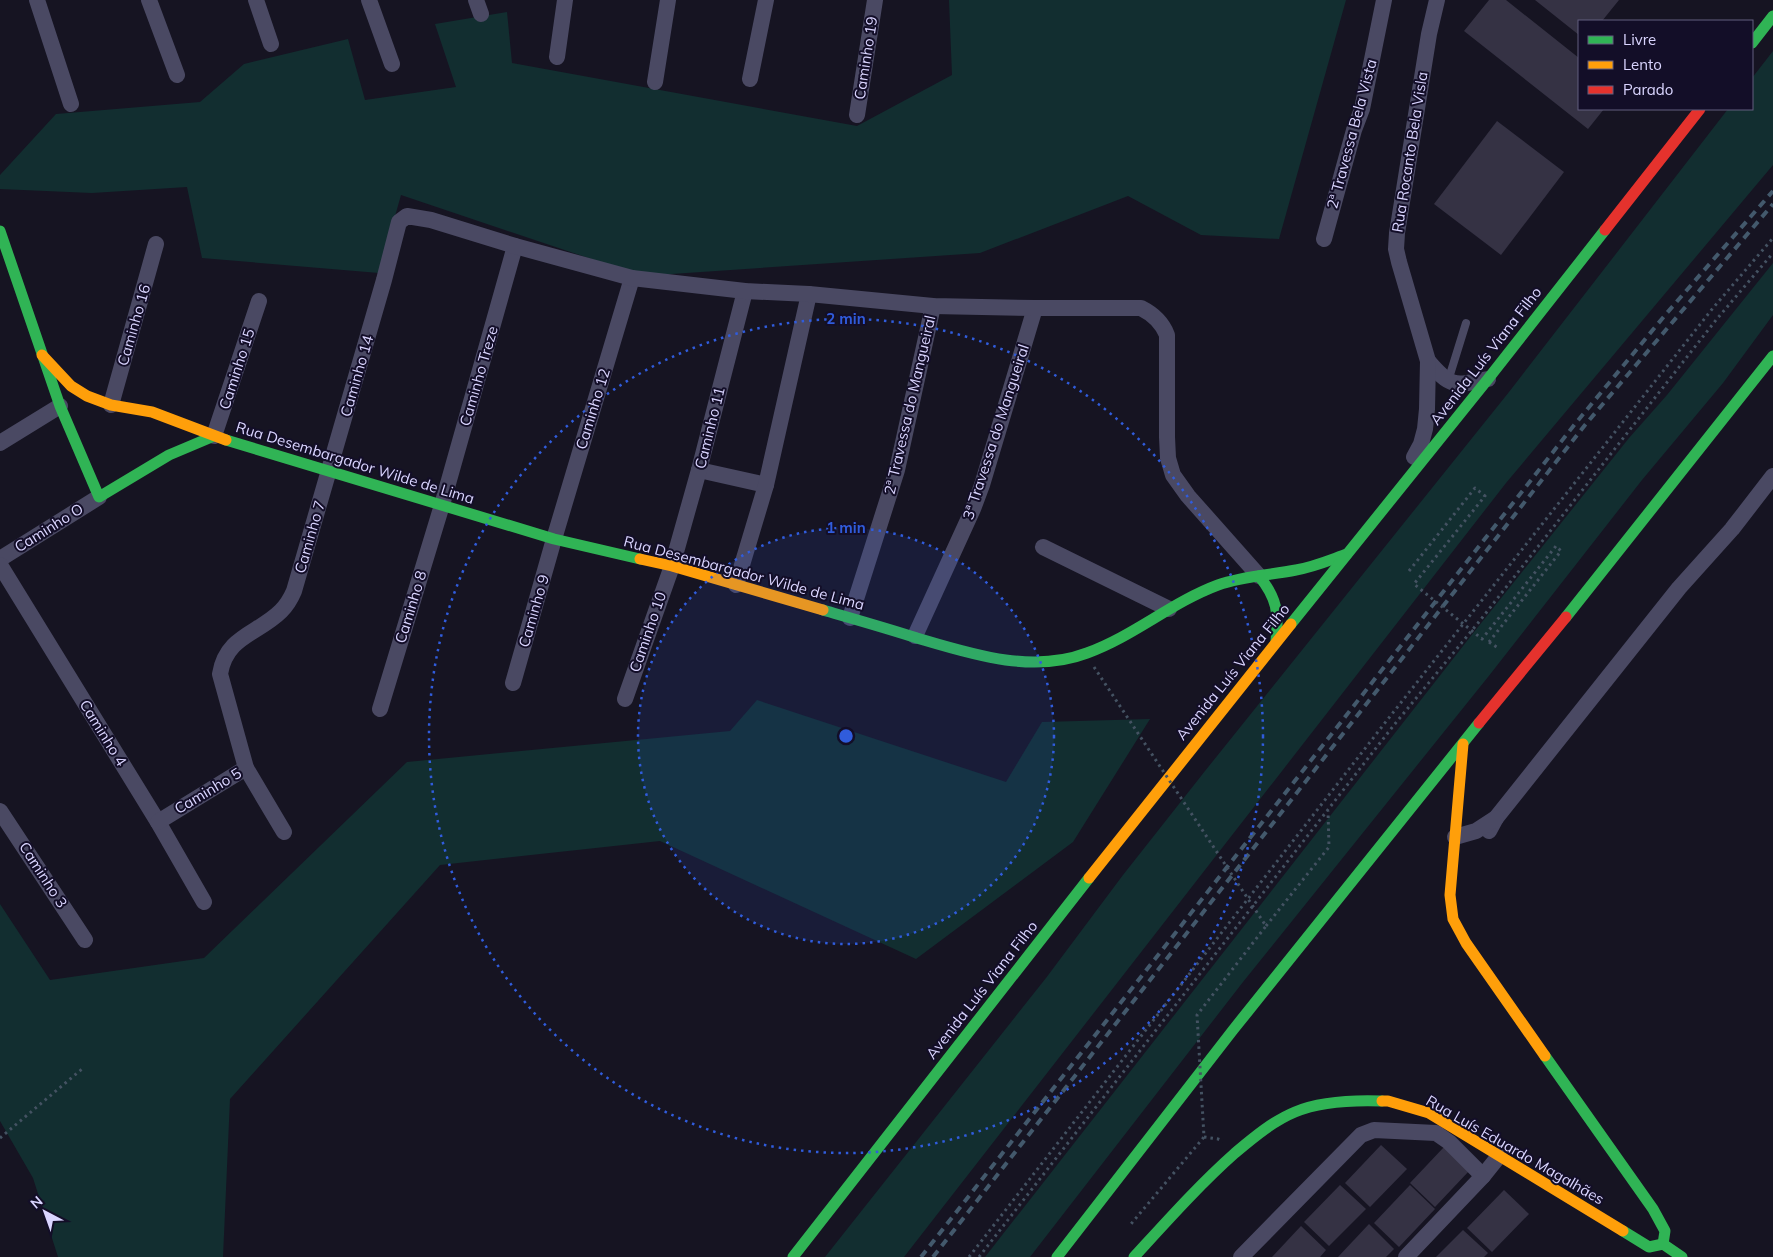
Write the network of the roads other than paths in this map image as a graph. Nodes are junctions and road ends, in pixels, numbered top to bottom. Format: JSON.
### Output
{"nodes":[{"id":1,"x":37,"y":0,"type":"edge"},
{"id":2,"x":149,"y":0,"type":"edge"},
{"id":3,"x":256,"y":0,"type":"edge"},
{"id":4,"x":369,"y":0,"type":"edge"},
{"id":5,"x":565,"y":0,"type":"edge"},
{"id":6,"x":668,"y":0,"type":"edge"},
{"id":7,"x":766,"y":0,"type":"edge"},
{"id":8,"x":876,"y":0,"type":"edge"},
{"id":9,"x":1384,"y":0,"type":"edge"},
{"id":10,"x":1437,"y":0,"type":"edge"},
{"id":11,"x":1773,"y":16,"type":"edge"},
{"id":12,"x":1753,"y":42,"type":"edge"},
{"id":13,"x":271,"y":44,"type":"dead end"},
{"id":14,"x":557,"y":56,"type":"dead end"},
{"id":15,"x":392,"y":64,"type":"dead end"},
{"id":16,"x":177,"y":75,"type":"dead end"},
{"id":17,"x":750,"y":79,"type":"dead end"},
{"id":18,"x":655,"y":82,"type":"dead end"},
{"id":19,"x":71,"y":104,"type":"dead end"},
{"id":20,"x":1699,"y":110,"type":"edge"},
{"id":21,"x":857,"y":115,"type":"dead end"},
{"id":22,"x":0,"y":231,"type":"edge"},
{"id":23,"x":1324,"y":239,"type":"dead end"},
{"id":24,"x":156,"y":244,"type":"dead end"},
{"id":25,"x":515,"y":246,"type":"junction"},
{"id":26,"x":632,"y":278,"type":"junction"},
{"id":27,"x":745,"y":291,"type":"junction"},
{"id":28,"x":809,"y":294,"type":"junction"},
{"id":29,"x":259,"y":301,"type":"dead end"},
{"id":30,"x":933,"y":306,"type":"junction"},
{"id":31,"x":1035,"y":308,"type":"junction"},
{"id":32,"x":1466,"y":323,"type":"dead end"},
{"id":33,"x":42,"y":355,"type":"junction"},
{"id":34,"x":1773,"y":356,"type":"edge"},
{"id":35,"x":1428,"y":361,"type":"junction"},
{"id":36,"x":1488,"y":379,"type":"junction"},
{"id":37,"x":1448,"y":381,"type":"junction"},
{"id":38,"x":88,"y":396,"type":"junction"},
{"id":39,"x":111,"y":405,"type":"junction"},
{"id":40,"x":60,"y":406,"type":"junction"},
{"id":41,"x":160,"y":415,"type":"junction"},
{"id":42,"x":214,"y":436,"type":"junction"},
{"id":43,"x":0,"y":443,"type":"edge"},
{"id":44,"x":169,"y":455,"type":"junction"},
{"id":45,"x":699,"y":470,"type":"junction"},
{"id":46,"x":329,"y":471,"type":"junction"},
{"id":47,"x":1773,"y":476,"type":"edge"},
{"id":48,"x":766,"y":485,"type":"junction"},
{"id":49,"x":99,"y":496,"type":"junction"},
{"id":50,"x":1394,"y":497,"type":"junction"},
{"id":51,"x":442,"y":505,"type":"junction"},
{"id":52,"x":554,"y":539,"type":"junction"},
{"id":53,"x":1043,"y":547,"type":"dead end"},
{"id":54,"x":1347,"y":554,"type":"junction"},
{"id":55,"x":0,"y":559,"type":"edge"},
{"id":56,"x":0,"y":565,"type":"edge"},
{"id":57,"x":672,"y":566,"type":"junction"},
{"id":58,"x":1259,"y":576,"type":"junction"},
{"id":59,"x":736,"y":584,"type":"junction"},
{"id":60,"x":1169,"y":609,"type":"junction"},
{"id":61,"x":850,"y":618,"type":"junction"},
{"id":62,"x":915,"y":636,"type":"junction"},
{"id":63,"x":1276,"y":642,"type":"junction"},
{"id":64,"x":513,"y":683,"type":"dead end"},
{"id":65,"x":625,"y":699,"type":"dead end"},
{"id":66,"x":380,"y":709,"type":"dead end"},
{"id":67,"x":1463,"y":744,"type":"junction"},
{"id":68,"x":246,"y":768,"type":"junction"},
{"id":69,"x":0,"y":811,"type":"edge"},
{"id":70,"x":158,"y":822,"type":"junction"},
{"id":71,"x":284,"y":832,"type":"dead end"},
{"id":72,"x":1455,"y":837,"type":"junction"},
{"id":73,"x":204,"y":902,"type":"dead end"},
{"id":74,"x":85,"y":940,"type":"dead end"},
{"id":75,"x":1500,"y":1156,"type":"junction"},
{"id":76,"x":1483,"y":1176,"type":"junction"},
{"id":77,"x":1663,"y":1244,"type":"junction"},
{"id":78,"x":793,"y":1257,"type":"edge"},
{"id":79,"x":1057,"y":1257,"type":"edge"},
{"id":80,"x":1134,"y":1257,"type":"edge"},
{"id":81,"x":1240,"y":1257,"type":"edge"},
{"id":82,"x":1406,"y":1257,"type":"edge"},
{"id":83,"x":1682,"y":1257,"type":"edge"}],
"edges":[{"from":1,"to":19,"type":"street"},
{"from":2,"to":16,"type":"street"},
{"from":3,"to":13,"type":"street"},
{"from":4,"to":15,"type":"street"},
{"from":5,"to":14,"type":"street"},
{"from":6,"to":18,"type":"street"},
{"from":7,"to":17,"type":"street"},
{"from":8,"to":21,"type":"street","name":"Caminho 19"},
{"from":9,"to":23,"type":"street","name":"2ª Travessa Bela Vista"},
{"from":10,"to":35,"type":"street","name":"Rua Rocanto Bela Visla"},
{"from":11,"to":12,"type":"main road"},
{"from":20,"to":36,"type":"main road","name":"Avenida Luís Viana Filho"},
{"from":22,"to":33,"type":"main road","name":"Rua Desembargador Wilde de Lima"},
{"from":24,"to":39,"type":"street","name":"Caminho 16"},
{"from":25,"to":26,"type":"street","name":"Caminho 14"},
{"from":25,"to":46,"type":"street","name":"Caminho 14"},
{"from":25,"to":51,"type":"street","name":"Caminho Treze"},
{"from":26,"to":27,"type":"street","name":"Caminho 14"},
{"from":26,"to":52,"type":"street","name":"Caminho 12"},
{"from":27,"to":28,"type":"street","name":"Caminho 14"},
{"from":27,"to":45,"type":"street","name":"Caminho 11"},
{"from":28,"to":30,"type":"street","name":"Caminho 14"},
{"from":28,"to":48,"type":"street"},
{"from":29,"to":42,"type":"street","name":"Caminho 15"},
{"from":30,"to":31,"type":"street","name":"Caminho 14"},
{"from":30,"to":61,"type":"street","name":"2ª Travessa do Mangueiral"},
{"from":31,"to":58,"type":"street","name":"Caminho 14"},
{"from":31,"to":62,"type":"street","name":"3ª Travessa do Mangueiral"},
{"from":32,"to":37,"type":"lane"},
{"from":33,"to":38,"type":"main road","name":"Rua Desembargador Wilde de Lima"},
{"from":33,"to":40,"type":"main road","name":"Rua Desembargador Wilde de Lima"},
{"from":34,"to":67,"type":"main road"},
{"from":35,"to":37,"type":"street","name":"Rua Rocanto Bela Visla"},
{"from":35,"to":50,"type":"street","name":"Rua Rocanto Bela Visla"},
{"from":36,"to":37,"type":"street"},
{"from":36,"to":50,"type":"main road","name":"Avenida Luís Viana Filho"},
{"from":38,"to":39,"type":"main road","name":"Rua Desembargador Wilde de Lima"},
{"from":38,"to":40,"type":"main road"},
{"from":39,"to":41,"type":"main road","name":"Rua Desembargador Wilde de Lima"},
{"from":40,"to":43,"type":"street"},
{"from":40,"to":49,"type":"main road","name":"Rua Desembargador Wilde de Lima"},
{"from":41,"to":42,"type":"main road","name":"Rua Desembargador Wilde de Lima"},
{"from":41,"to":44,"type":"main road"},
{"from":42,"to":44,"type":"main road","name":"Rua Desembargador Wilde de Lima"},
{"from":42,"to":46,"type":"main road","name":"Rua Desembargador Wilde de Lima"},
{"from":44,"to":49,"type":"main road","name":"Rua Desembargador Wilde de Lima"},
{"from":45,"to":48,"type":"street"},
{"from":45,"to":57,"type":"street","name":"Caminho 11"},
{"from":46,"to":51,"type":"main road","name":"Rua Desembargador Wilde de Lima"},
{"from":46,"to":68,"type":"street","name":"Caminho 7"},
{"from":47,"to":72,"type":"street"},
{"from":48,"to":59,"type":"street"},
{"from":49,"to":55,"type":"street","name":"Caminho O"},
{"from":50,"to":54,"type":"main road","name":"Avenida Luís Viana Filho"},
{"from":51,"to":52,"type":"main road","name":"Rua Desembargador Wilde de Lima"},
{"from":51,"to":66,"type":"street","name":"Caminho 8"},
{"from":52,"to":57,"type":"main road","name":"Rua Desembargador Wilde de Lima"},
{"from":52,"to":64,"type":"street","name":"Caminho 9"},
{"from":53,"to":60,"type":"street"},
{"from":54,"to":58,"type":"main road","name":"Rua Desembargador Wilde de Lima"},
{"from":54,"to":63,"type":"main road","name":"Avenida Luís Viana Filho"},
{"from":56,"to":70,"type":"street","name":"Caminho 4"},
{"from":57,"to":59,"type":"main road","name":"Rua Desembargador Wilde de Lima"},
{"from":57,"to":65,"type":"street","name":"Caminho 10"},
{"from":58,"to":60,"type":"main road","name":"Rua Desembargador Wilde de Lima"},
{"from":58,"to":63,"type":"main road"},
{"from":59,"to":61,"type":"main road","name":"Rua Desembargador Wilde de Lima"},
{"from":60,"to":62,"type":"main road","name":"Rua Desembargador Wilde de Lima"},
{"from":61,"to":62,"type":"main road","name":"Rua Desembargador Wilde de Lima"},
{"from":63,"to":78,"type":"main road","name":"Avenida Luís Viana Filho"},
{"from":67,"to":72,"type":"main road"},
{"from":67,"to":79,"type":"main road"},
{"from":68,"to":70,"type":"street","name":"Caminho 5"},
{"from":68,"to":71,"type":"street","name":"Caminho 5"},
{"from":69,"to":74,"type":"street","name":"Caminho 3"},
{"from":70,"to":73,"type":"street","name":"Caminho 4"},
{"from":72,"to":77,"type":"main road"},
{"from":75,"to":76,"type":"street"},
{"from":75,"to":77,"type":"main road","name":"Rua Luís Eduardo Magalhães"},
{"from":75,"to":80,"type":"main road","name":"Rua Luís Eduardo Magalhães"},
{"from":76,"to":81,"type":"street"},
{"from":76,"to":82,"type":"street"},
{"from":77,"to":83,"type":"main road","name":"Rua Luís Eduardo Magalhães"}]}
